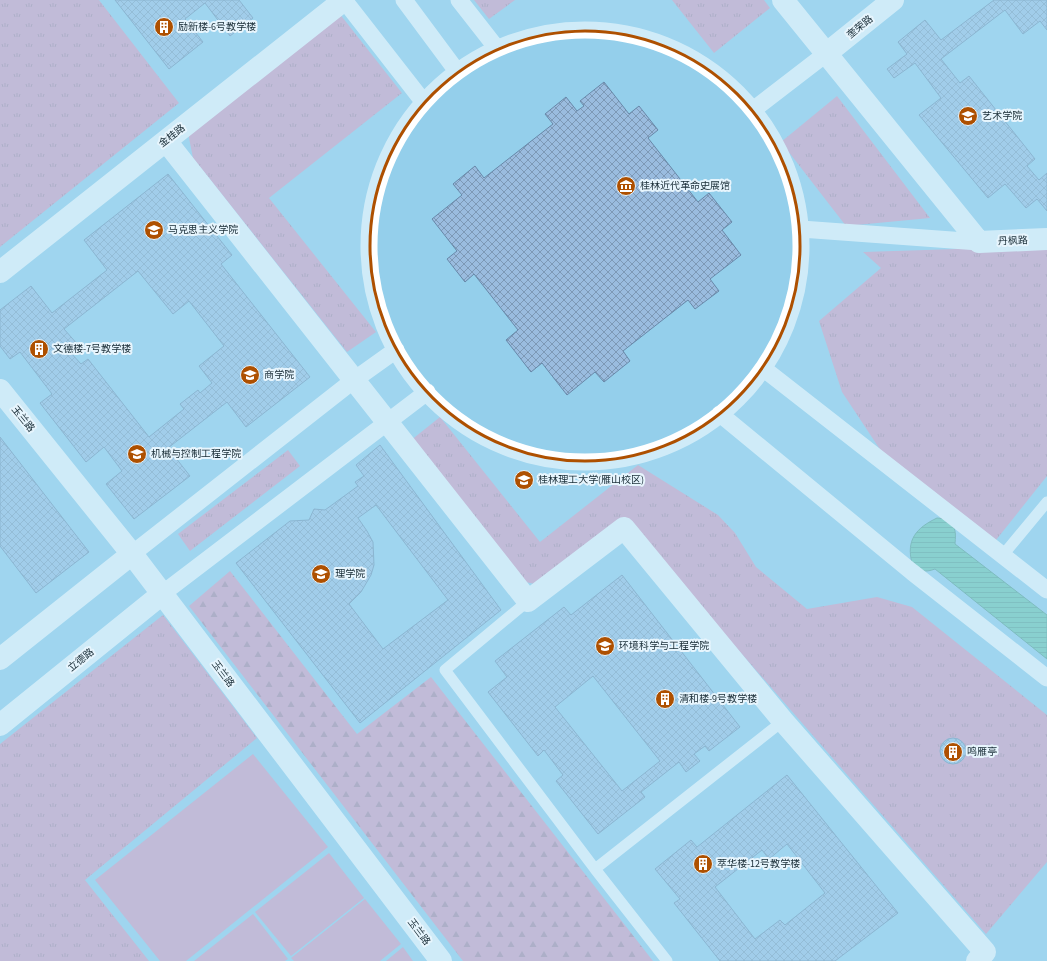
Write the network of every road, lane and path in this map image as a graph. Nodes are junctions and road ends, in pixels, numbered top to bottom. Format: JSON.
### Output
{"nodes":[{"id":1,"x":344,"y":0,"type":"edge"},
{"id":2,"x":404,"y":0,"type":"edge"},
{"id":3,"x":459,"y":0,"type":"edge"},
{"id":4,"x":783,"y":0,"type":"edge"},
{"id":5,"x":893,"y":0,"type":"edge"},
{"id":6,"x":495,"y":46,"type":"junction"},
{"id":7,"x":827,"y":53,"type":"junction"},
{"id":8,"x":456,"y":70,"type":"junction"},
{"id":9,"x":422,"y":100,"type":"junction"},
{"id":10,"x":753,"y":110,"type":"junction"},
{"id":11,"x":166,"y":141,"type":"junction"},
{"id":12,"x":801,"y":229,"type":"junction"},
{"id":13,"x":1047,"y":239,"type":"edge"},
{"id":14,"x":979,"y":242,"type":"junction"},
{"id":15,"x":0,"y":272,"type":"edge"},
{"id":16,"x":396,"y":350,"type":"junction"},
{"id":17,"x":764,"y":369,"type":"junction"},
{"id":18,"x":354,"y":380,"type":"junction"},
{"id":19,"x":0,"y":390,"type":"edge"},
{"id":20,"x":428,"y":392,"type":"junction"},
{"id":21,"x":720,"y":414,"type":"junction"},
{"id":22,"x":387,"y":423,"type":"junction"},
{"id":23,"x":1047,"y":502,"type":"edge"},
{"id":24,"x":132,"y":554,"type":"junction"},
{"id":25,"x":1003,"y":554,"type":"junction"},
{"id":26,"x":1047,"y":590,"type":"edge"},
{"id":27,"x":162,"y":594,"type":"junction"},
{"id":28,"x":528,"y":601,"type":"junction"},
{"id":29,"x":0,"y":659,"type":"edge"},
{"id":30,"x":1047,"y":678,"type":"edge"},
{"id":31,"x":782,"y":721,"type":"junction"},
{"id":32,"x":0,"y":725,"type":"edge"},
{"id":33,"x":595,"y":869,"type":"junction"},
{"id":34,"x":441,"y":961,"type":"edge"},
{"id":35,"x":667,"y":961,"type":"edge"},
{"id":36,"x":977,"y":961,"type":"edge"}],
"edges":[{"from":1,"to":9,"type":"street"},
{"from":1,"to":11,"type":"street","name":"金桂路"},
{"from":2,"to":8,"type":"street"},
{"from":3,"to":6,"type":"street"},
{"from":4,"to":7,"type":"street"},
{"from":5,"to":7,"type":"street","name":"奎荣路"},
{"from":6,"to":8,"type":"street"},
{"from":6,"to":10,"type":"street"},
{"from":7,"to":10,"type":"street"},
{"from":7,"to":14,"type":"street"},
{"from":8,"to":9,"type":"street"},
{"from":9,"to":16,"type":"street"},
{"from":10,"to":12,"type":"street"},
{"from":11,"to":15,"type":"street","name":"金桂路"},
{"from":11,"to":18,"type":"street"},
{"from":12,"to":14,"type":"street"},
{"from":12,"to":17,"type":"street"},
{"from":13,"to":14,"type":"street","name":"丹枫路"},
{"from":16,"to":18,"type":"street"},
{"from":16,"to":20,"type":"street"},
{"from":17,"to":21,"type":"street"},
{"from":17,"to":25,"type":"street"},
{"from":18,"to":22,"type":"street"},
{"from":18,"to":24,"type":"street"},
{"from":19,"to":24,"type":"street","name":"玉兰路"},
{"from":20,"to":21,"type":"street"},
{"from":20,"to":22,"type":"street"},
{"from":21,"to":30,"type":"street"},
{"from":22,"to":27,"type":"street"},
{"from":22,"to":28,"type":"street"},
{"from":23,"to":25,"type":"lane"},
{"from":24,"to":27,"type":"street","name":"玉兰路"},
{"from":24,"to":29,"type":"street"},
{"from":25,"to":26,"type":"street"},
{"from":27,"to":32,"type":"street","name":"立德路"},
{"from":27,"to":34,"type":"street","name":"玉兰路"},
{"from":28,"to":31,"type":"street"},
{"from":28,"to":33,"type":"lane"},
{"from":31,"to":33,"type":"lane"},
{"from":31,"to":36,"type":"street"},
{"from":33,"to":35,"type":"lane"}]}
